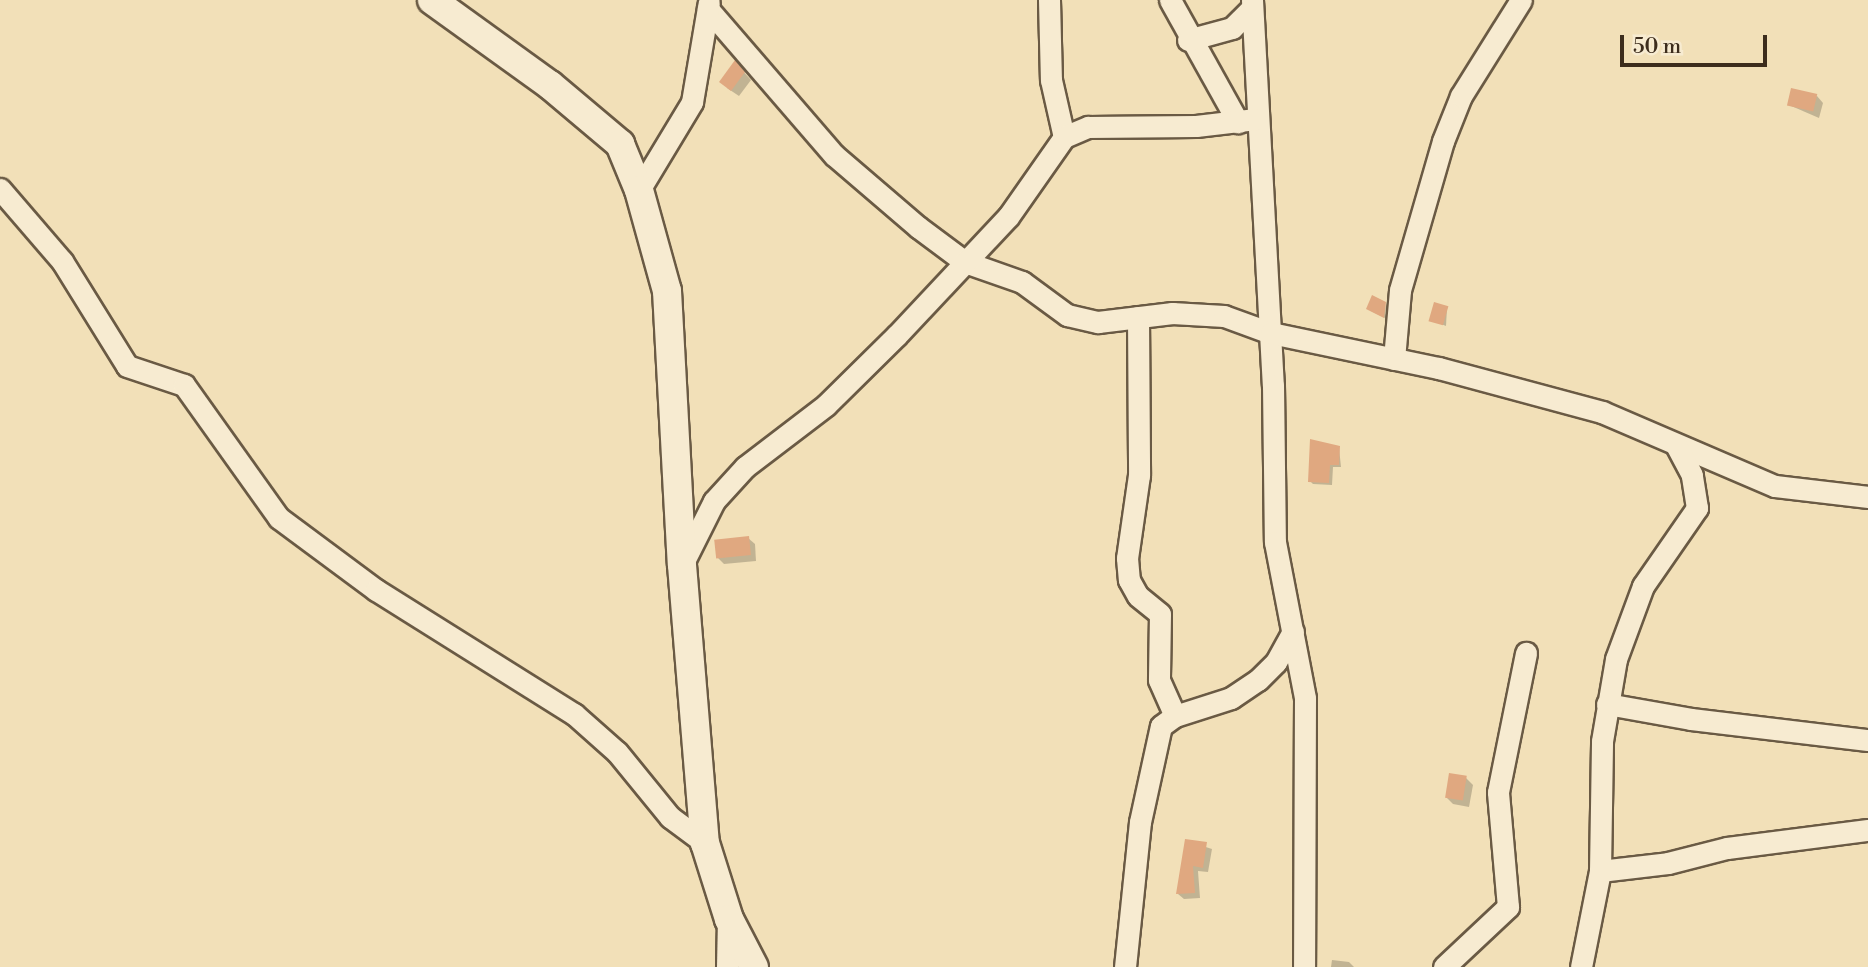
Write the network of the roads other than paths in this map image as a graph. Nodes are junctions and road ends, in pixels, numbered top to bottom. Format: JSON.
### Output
{"nodes":[{"id":1,"x":432,"y":0,"type":"edge"},
{"id":2,"x":1049,"y":0,"type":"edge"},
{"id":3,"x":1170,"y":0,"type":"edge"},
{"id":4,"x":1521,"y":0,"type":"edge"},
{"id":5,"x":709,"y":4,"type":"edge"},
{"id":6,"x":1252,"y":4,"type":"edge"},
{"id":7,"x":1188,"y":40,"type":"junction"},
{"id":8,"x":1247,"y":120,"type":"junction"},
{"id":9,"x":1064,"y":138,"type":"junction"},
{"id":10,"x":0,"y":189,"type":"edge"},
{"id":11,"x":639,"y":190,"type":"junction"},
{"id":12,"x":965,"y":262,"type":"junction"},
{"id":13,"x":1138,"y":317,"type":"junction"},
{"id":14,"x":1271,"y":333,"type":"junction"},
{"id":15,"x":1395,"y":359,"type":"junction"},
{"id":16,"x":1677,"y":447,"type":"junction"},
{"id":17,"x":1868,"y":497,"type":"edge"},
{"id":18,"x":682,"y":565,"type":"junction"},
{"id":19,"x":1293,"y":631,"type":"junction"},
{"id":20,"x":1527,"y":653,"type":"dead end"},
{"id":21,"x":1607,"y":704,"type":"junction"},
{"id":22,"x":1175,"y":716,"type":"junction"},
{"id":23,"x":1868,"y":740,"type":"edge"},
{"id":24,"x":1868,"y":830,"type":"edge"},
{"id":25,"x":705,"y":843,"type":"junction"},
{"id":26,"x":1600,"y":871,"type":"junction"},
{"id":27,"x":729,"y":919,"type":"junction"},
{"id":28,"x":727,"y":967,"type":"edge"},
{"id":29,"x":754,"y":967,"type":"edge"},
{"id":30,"x":1125,"y":967,"type":"edge"},
{"id":31,"x":1304,"y":967,"type":"edge"},
{"id":32,"x":1444,"y":967,"type":"edge"},
{"id":33,"x":1581,"y":967,"type":"edge"}],
"edges":[{"from":1,"to":11,"type":"street"},
{"from":2,"to":9,"type":"street"},
{"from":3,"to":7,"type":"street"},
{"from":4,"to":15,"type":"street"},
{"from":5,"to":11,"type":"street"},
{"from":5,"to":12,"type":"street"},
{"from":6,"to":7,"type":"street"},
{"from":6,"to":8,"type":"street"},
{"from":7,"to":8,"type":"street"},
{"from":8,"to":9,"type":"street"},
{"from":8,"to":14,"type":"street"},
{"from":9,"to":12,"type":"street"},
{"from":10,"to":25,"type":"street"},
{"from":11,"to":18,"type":"street"},
{"from":12,"to":13,"type":"street"},
{"from":12,"to":18,"type":"street"},
{"from":13,"to":14,"type":"street"},
{"from":13,"to":22,"type":"street"},
{"from":14,"to":15,"type":"street"},
{"from":14,"to":19,"type":"street"},
{"from":15,"to":16,"type":"street"},
{"from":16,"to":17,"type":"street"},
{"from":16,"to":21,"type":"street"},
{"from":18,"to":25,"type":"street"},
{"from":19,"to":22,"type":"street"},
{"from":19,"to":31,"type":"street"},
{"from":20,"to":32,"type":"street"},
{"from":21,"to":23,"type":"street"},
{"from":21,"to":26,"type":"street"},
{"from":22,"to":30,"type":"street"},
{"from":24,"to":26,"type":"street"},
{"from":25,"to":27,"type":"street"},
{"from":26,"to":33,"type":"street"},
{"from":27,"to":28,"type":"street"},
{"from":27,"to":29,"type":"street"}]}
